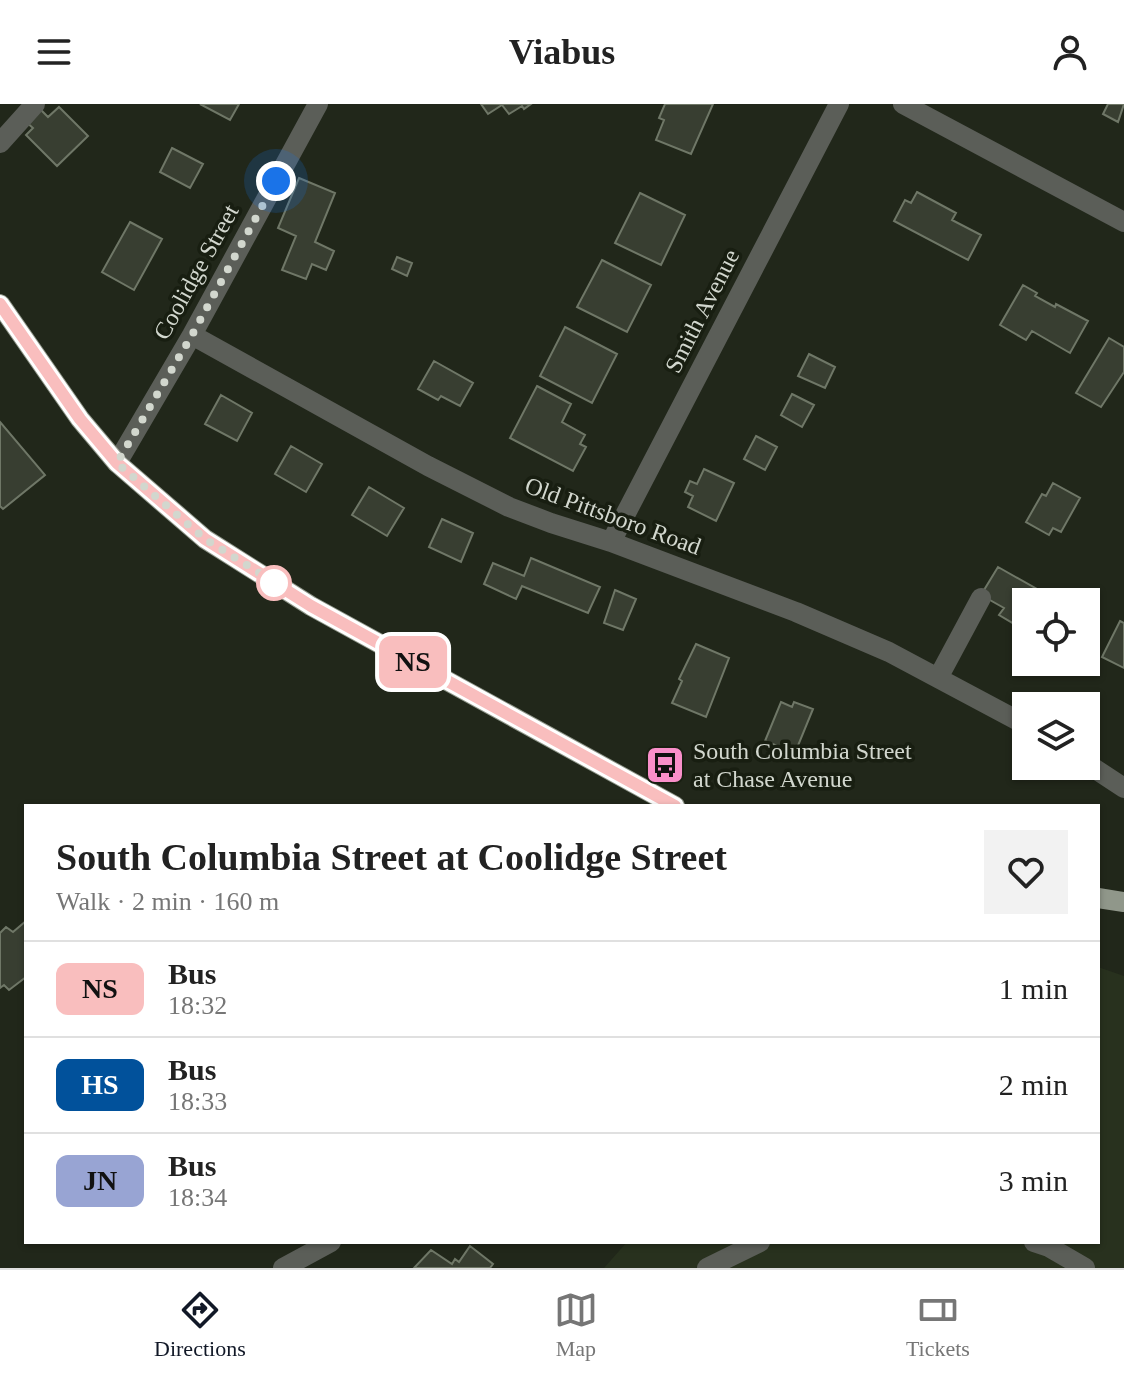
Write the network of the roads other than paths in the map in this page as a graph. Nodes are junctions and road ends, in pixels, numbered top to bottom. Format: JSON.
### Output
{"nodes":[{"id":1,"x":35,"y":104,"type":"edge"},
{"id":2,"x":318,"y":104,"type":"edge"},
{"id":3,"x":839,"y":104,"type":"edge"},
{"id":4,"x":903,"y":104,"type":"edge"},
{"id":5,"x":0,"y":143,"type":"edge"},
{"id":6,"x":1124,"y":222,"type":"edge"},
{"id":7,"x":2,"y":313,"type":"edge"},
{"id":8,"x":192,"y":335,"type":"junction"},
{"id":9,"x":117,"y":463,"type":"junction"},
{"id":10,"x":611,"y":542,"type":"junction"},
{"id":11,"x":981,"y":598,"type":"dead end"},
{"id":12,"x":938,"y":678,"type":"junction"},
{"id":13,"x":1012,"y":718,"type":"edge"},
{"id":14,"x":1100,"y":772,"type":"edge"},
{"id":15,"x":1124,"y":788,"type":"edge"},
{"id":16,"x":661,"y":803,"type":"edge"},
{"id":17,"x":1100,"y":898,"type":"edge"},
{"id":18,"x":1124,"y":902,"type":"edge"},
{"id":19,"x":756,"y":1244,"type":"edge"},
{"id":20,"x":1040,"y":1244,"type":"edge"},
{"id":21,"x":317,"y":1245,"type":"edge"},
{"id":22,"x":283,"y":1268,"type":"edge"},
{"id":23,"x":707,"y":1268,"type":"edge"},
{"id":24,"x":1085,"y":1268,"type":"edge"}],
"edges":[{"from":1,"to":5,"type":"street"},
{"from":2,"to":8,"type":"street","name":"Coolidge Street"},
{"from":3,"to":10,"type":"street","name":"Smith Avenue"},
{"from":4,"to":6,"type":"street"},
{"from":7,"to":9,"type":"main road"},
{"from":8,"to":9,"type":"street","name":"Coolidge Street"},
{"from":8,"to":10,"type":"street","name":"Old Pittsboro Road"},
{"from":9,"to":16,"type":"main road"},
{"from":10,"to":12,"type":"street","name":"Old Pittsboro Road"},
{"from":11,"to":12,"type":"street"},
{"from":12,"to":13,"type":"street","name":"Old Pittsboro Road"},
{"from":14,"to":15,"type":"street"},
{"from":17,"to":18,"type":"main road"},
{"from":19,"to":23,"type":"street"},
{"from":20,"to":24,"type":"street"},
{"from":21,"to":22,"type":"street"}]}
